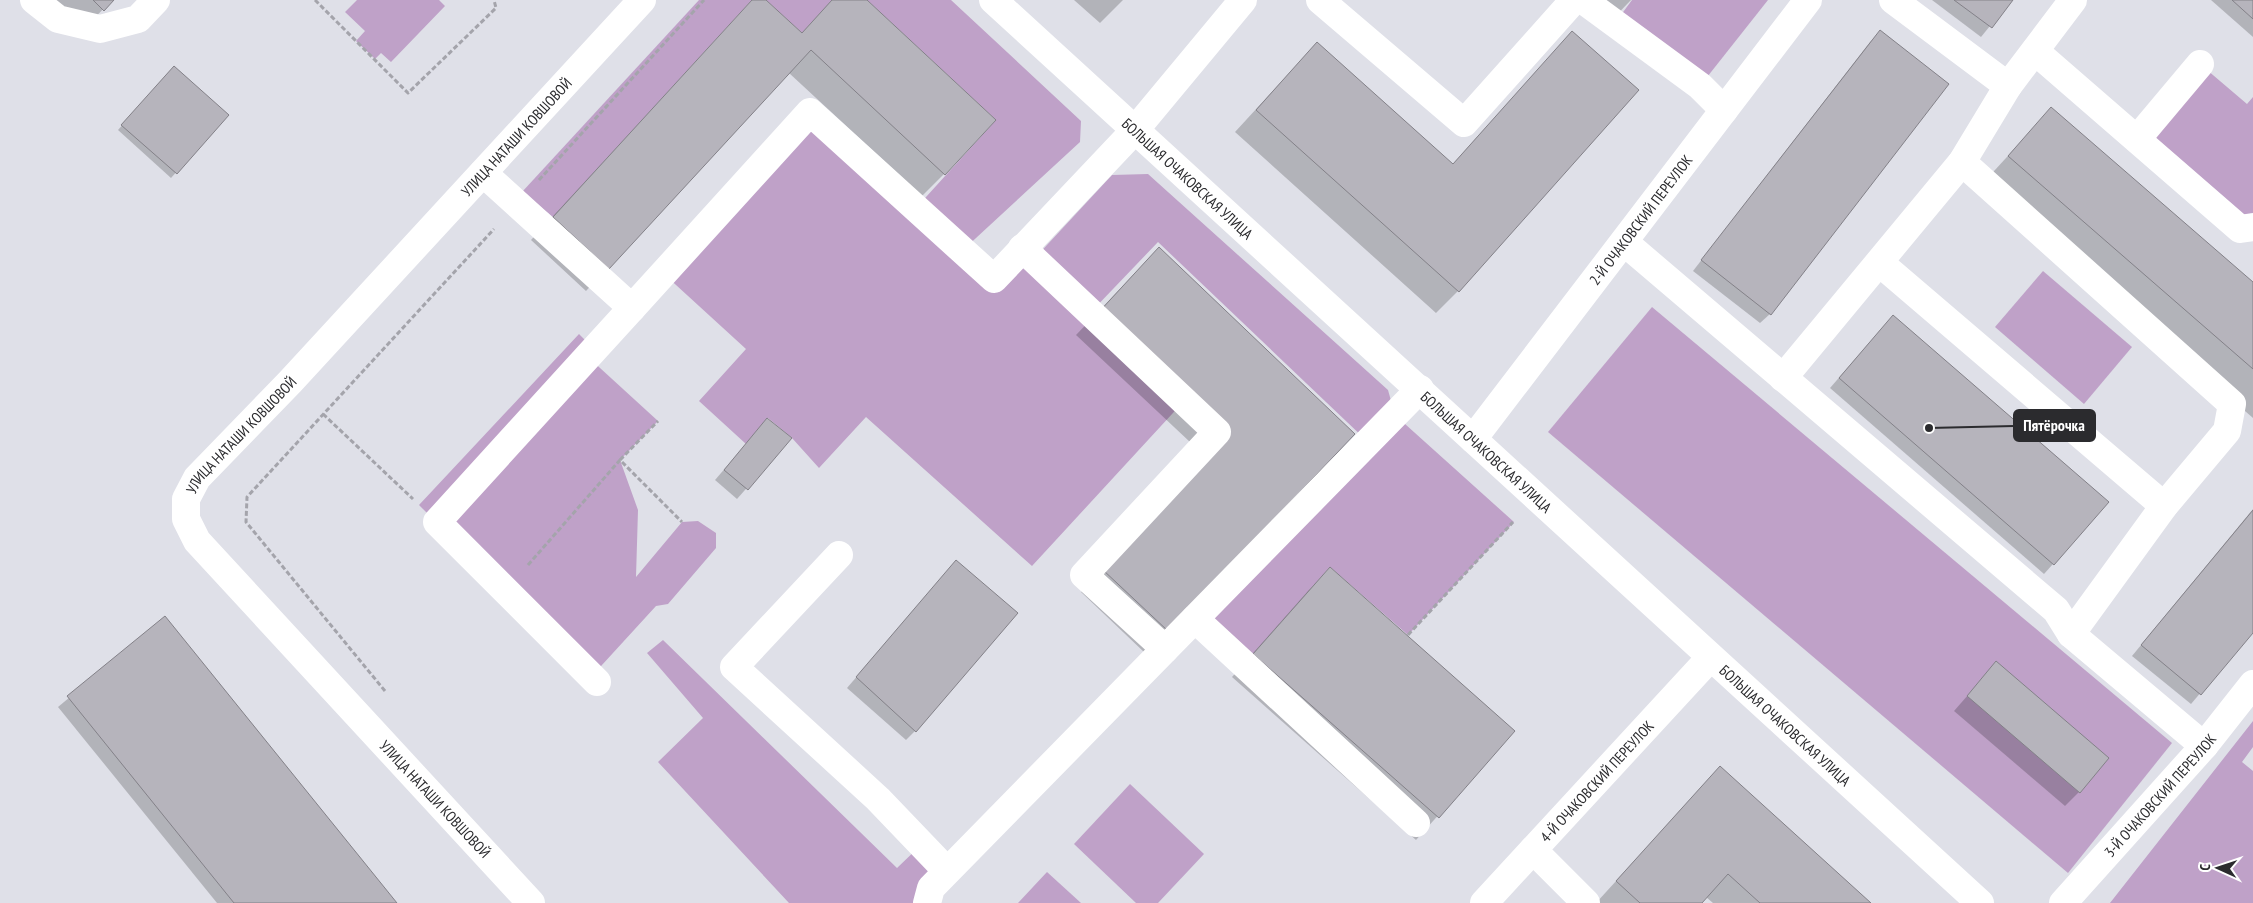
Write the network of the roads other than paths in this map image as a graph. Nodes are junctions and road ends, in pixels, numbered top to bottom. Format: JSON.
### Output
{"nodes":[{"id":1,"x":34,"y":0,"type":"edge"},
{"id":2,"x":156,"y":0,"type":"edge"},
{"id":3,"x":642,"y":0,"type":"edge"},
{"id":4,"x":992,"y":0,"type":"edge"},
{"id":5,"x":1244,"y":0,"type":"edge"},
{"id":6,"x":1320,"y":0,"type":"edge"},
{"id":7,"x":1574,"y":0,"type":"edge"},
{"id":8,"x":1584,"y":0,"type":"edge"},
{"id":9,"x":1808,"y":0,"type":"edge"},
{"id":10,"x":1893,"y":0,"type":"edge"},
{"id":11,"x":2073,"y":0,"type":"edge"},
{"id":12,"x":2034,"y":51,"type":"junction"},
{"id":13,"x":2200,"y":64,"type":"dead end"},
{"id":14,"x":2008,"y":86,"type":"junction"},
{"id":15,"x":1724,"y":110,"type":"junction"},
{"id":16,"x":1135,"y":130,"type":"junction"},
{"id":17,"x":2138,"y":139,"type":"junction"},
{"id":18,"x":1962,"y":162,"type":"junction"},
{"id":19,"x":483,"y":173,"type":"junction"},
{"id":20,"x":2253,"y":227,"type":"edge"},
{"id":21,"x":1624,"y":242,"type":"junction"},
{"id":22,"x":1022,"y":248,"type":"junction"},
{"id":23,"x":1880,"y":263,"type":"junction"},
{"id":24,"x":632,"y":308,"type":"junction"},
{"id":25,"x":1783,"y":378,"type":"junction"},
{"id":26,"x":1420,"y":390,"type":"junction"},
{"id":27,"x":1473,"y":439,"type":"junction"},
{"id":28,"x":2164,"y":506,"type":"junction"},
{"id":29,"x":839,"y":555,"type":"dead end"},
{"id":30,"x":1195,"y":619,"type":"junction"},
{"id":31,"x":2071,"y":634,"type":"junction"},
{"id":32,"x":1165,"y":649,"type":"junction"},
{"id":33,"x":1710,"y":658,"type":"junction"},
{"id":34,"x":597,"y":682,"type":"dead end"},
{"id":35,"x":2253,"y":684,"type":"edge"},
{"id":36,"x":2204,"y":746,"type":"junction"},
{"id":37,"x":1416,"y":823,"type":"dead end"},
{"id":38,"x":1533,"y":850,"type":"junction"},
{"id":39,"x":948,"y":871,"type":"junction"},
{"id":40,"x":531,"y":903,"type":"edge"},
{"id":41,"x":927,"y":903,"type":"edge"},
{"id":42,"x":1484,"y":903,"type":"edge"},
{"id":43,"x":1586,"y":903,"type":"edge"},
{"id":44,"x":1980,"y":903,"type":"edge"},
{"id":45,"x":2064,"y":903,"type":"edge"}],
"edges":[{"from":1,"to":2,"type":"street"},
{"from":3,"to":19,"type":"street","name":"УЛИЦА НАТАШИ КОВШОВОЙ"},
{"from":4,"to":16,"type":"street","name":"БОЛЬШАЯ ОЧАКОВСКАЯ УЛИЦА"},
{"from":5,"to":16,"type":"street"},
{"from":6,"to":7,"type":"street"},
{"from":8,"to":15,"type":"street"},
{"from":9,"to":15,"type":"street","name":"2-Й ОЧАКОВСКИЙ ПЕРЕУЛОК"},
{"from":10,"to":14,"type":"street"},
{"from":11,"to":12,"type":"street"},
{"from":12,"to":14,"type":"street"},
{"from":12,"to":17,"type":"street"},
{"from":13,"to":17,"type":"street"},
{"from":14,"to":18,"type":"street"},
{"from":15,"to":21,"type":"street","name":"2-Й ОЧАКОВСКИЙ ПЕРЕУЛОК"},
{"from":16,"to":22,"type":"street"},
{"from":16,"to":26,"type":"street","name":"БОЛЬШАЯ ОЧАКОВСКАЯ УЛИЦА"},
{"from":17,"to":20,"type":"street"},
{"from":18,"to":23,"type":"street"},
{"from":18,"to":28,"type":"street"},
{"from":19,"to":24,"type":"street"},
{"from":19,"to":40,"type":"street","name":"УЛИЦА НАТАШИ КОВШОВОЙ"},
{"from":21,"to":25,"type":"street"},
{"from":21,"to":27,"type":"street","name":"2-Й ОЧАКОВСКИЙ ПЕРЕУЛОК"},
{"from":22,"to":24,"type":"street"},
{"from":22,"to":32,"type":"street"},
{"from":23,"to":25,"type":"street"},
{"from":23,"to":28,"type":"street"},
{"from":24,"to":34,"type":"street"},
{"from":25,"to":31,"type":"street"},
{"from":26,"to":27,"type":"street","name":"БОЛЬШАЯ ОЧАКОВСКАЯ УЛИЦА"},
{"from":26,"to":30,"type":"street"},
{"from":27,"to":33,"type":"street","name":"БОЛЬШАЯ ОЧАКОВСКАЯ УЛИЦА"},
{"from":28,"to":31,"type":"street"},
{"from":29,"to":39,"type":"street"},
{"from":30,"to":32,"type":"street"},
{"from":30,"to":37,"type":"street"},
{"from":31,"to":36,"type":"street"},
{"from":32,"to":39,"type":"street"},
{"from":33,"to":38,"type":"street","name":"4-Й ОЧАКОВСКИЙ ПЕРЕУЛОК"},
{"from":33,"to":44,"type":"street","name":"БОЛЬШАЯ ОЧАКОВСКАЯ УЛИЦА"},
{"from":35,"to":36,"type":"street","name":"3-Й ОЧАКОВСКИЙ ПЕРЕУЛОК"},
{"from":36,"to":45,"type":"street","name":"3-Й ОЧАКОВСКИЙ ПЕРЕУЛОК"},
{"from":38,"to":42,"type":"street","name":"4-Й ОЧАКОВСКИЙ ПЕРЕУЛОК"},
{"from":38,"to":43,"type":"street"},
{"from":39,"to":41,"type":"street"}]}
